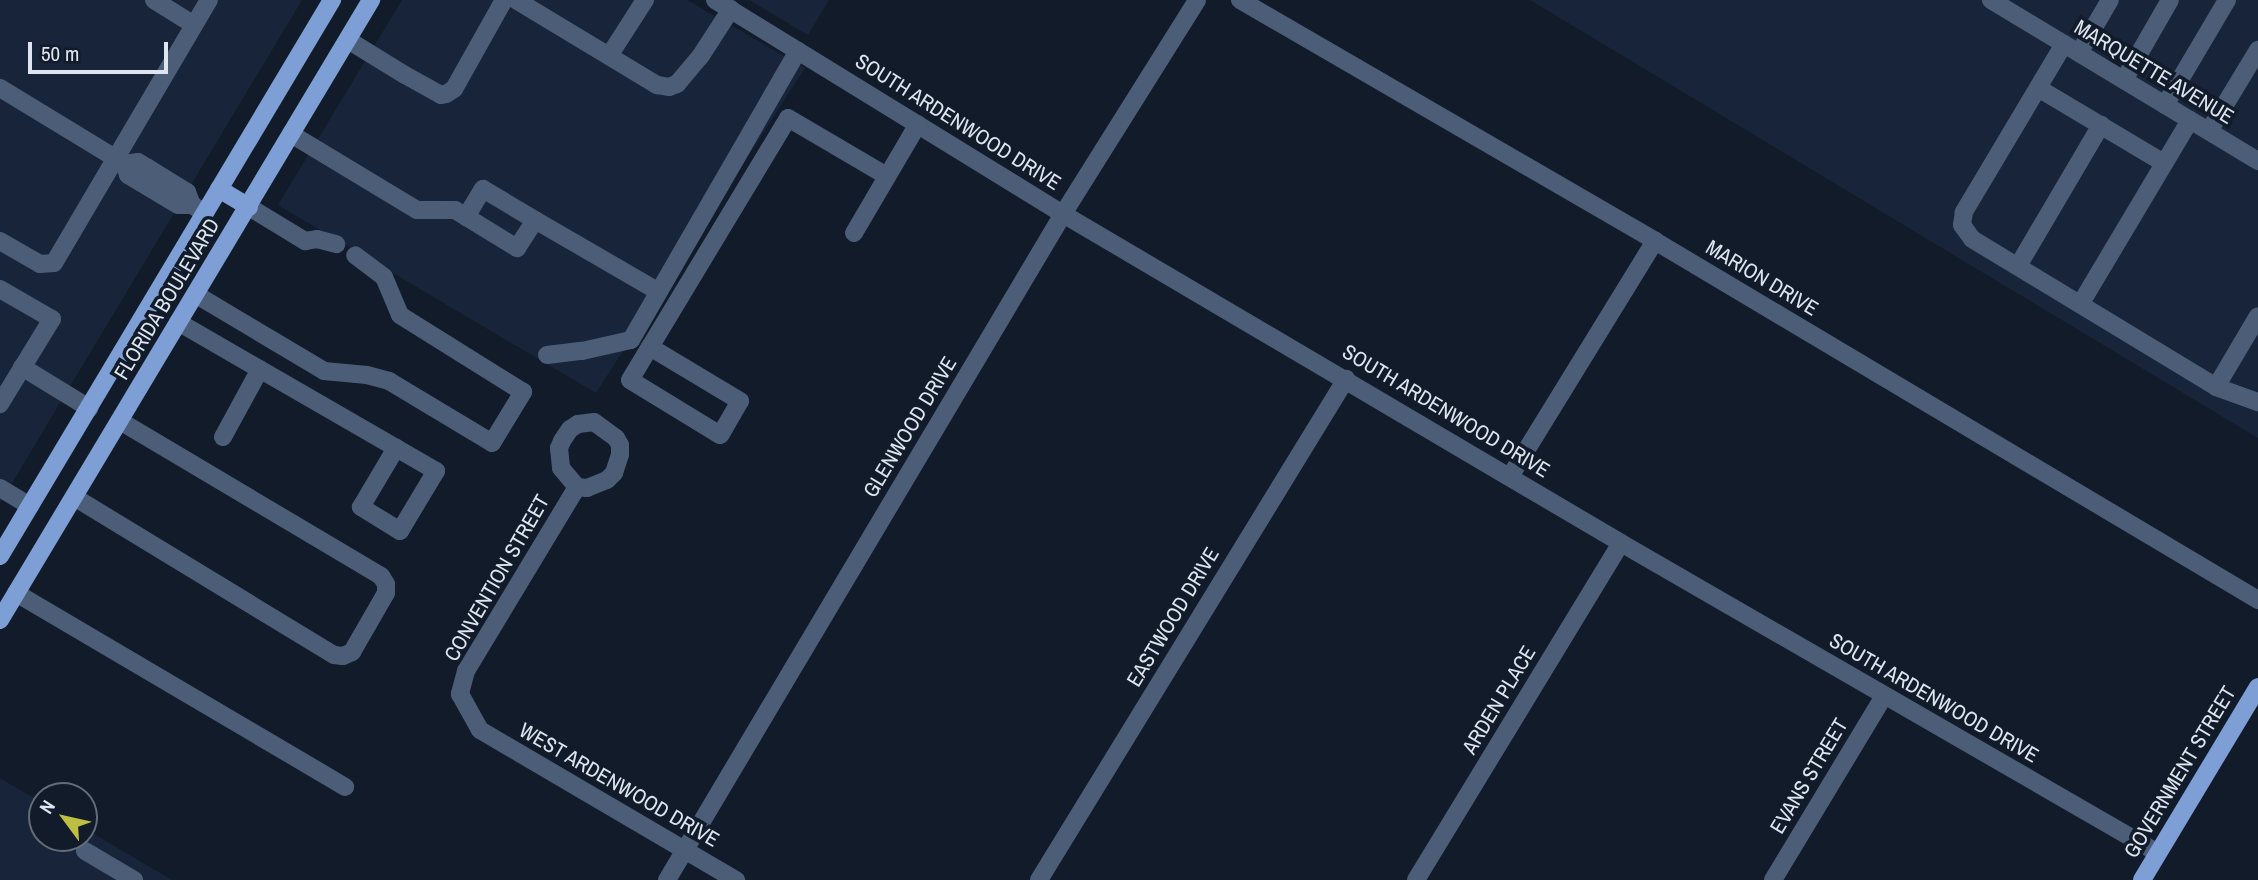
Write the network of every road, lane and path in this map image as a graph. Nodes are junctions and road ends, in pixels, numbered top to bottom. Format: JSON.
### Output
{"nodes":[{"id":1,"x":154,"y":0,"type":"edge"},
{"id":2,"x":209,"y":0,"type":"edge"},
{"id":3,"x":332,"y":0,"type":"edge"},
{"id":4,"x":371,"y":0,"type":"edge"},
{"id":5,"x":504,"y":0,"type":"edge"},
{"id":6,"x":516,"y":0,"type":"edge"},
{"id":7,"x":645,"y":0,"type":"edge"},
{"id":8,"x":1197,"y":0,"type":"edge"},
{"id":9,"x":1240,"y":0,"type":"edge"},
{"id":10,"x":1991,"y":0,"type":"edge"},
{"id":11,"x":2110,"y":0,"type":"edge"},
{"id":12,"x":2170,"y":0,"type":"edge"},
{"id":13,"x":2227,"y":0,"type":"edge"},
{"id":14,"x":723,"y":5,"type":"edge"},
{"id":15,"x":194,"y":25,"type":"junction"},
{"id":16,"x":348,"y":40,"type":"junction"},
{"id":17,"x":2071,"y":48,"type":"junction"},
{"id":18,"x":2258,"y":50,"type":"edge"},
{"id":19,"x":798,"y":51,"type":"junction"},
{"id":20,"x":608,"y":56,"type":"junction"},
{"id":21,"x":2124,"y":80,"type":"junction"},
{"id":22,"x":0,"y":88,"type":"edge"},
{"id":23,"x":2038,"y":88,"type":"junction"},
{"id":24,"x":2165,"y":105,"type":"junction"},
{"id":25,"x":2190,"y":120,"type":"junction"},
{"id":26,"x":918,"y":124,"type":"junction"},
{"id":27,"x":2101,"y":125,"type":"junction"},
{"id":28,"x":2209,"y":131,"type":"junction"},
{"id":29,"x":291,"y":134,"type":"junction"},
{"id":30,"x":121,"y":161,"type":"junction"},
{"id":31,"x":2258,"y":161,"type":"edge"},
{"id":32,"x":2164,"y":163,"type":"junction"},
{"id":33,"x":887,"y":176,"type":"junction"},
{"id":34,"x":219,"y":189,"type":"junction"},
{"id":35,"x":249,"y":207,"type":"junction"},
{"id":36,"x":198,"y":209,"type":"junction"},
{"id":37,"x":1063,"y":214,"type":"junction"},
{"id":38,"x":466,"y":218,"type":"junction"},
{"id":39,"x":535,"y":220,"type":"junction"},
{"id":40,"x":854,"y":233,"type":"dead end"},
{"id":41,"x":0,"y":241,"type":"edge"},
{"id":42,"x":1655,"y":241,"type":"junction"},
{"id":43,"x":336,"y":244,"type":"dead end"},
{"id":44,"x":355,"y":256,"type":"dead end"},
{"id":45,"x":2018,"y":266,"type":"junction"},
{"id":46,"x":0,"y":289,"type":"edge"},
{"id":47,"x":659,"y":292,"type":"junction"},
{"id":48,"x":195,"y":294,"type":"junction"},
{"id":49,"x":2081,"y":303,"type":"junction"},
{"id":50,"x":2258,"y":316,"type":"edge"},
{"id":51,"x":178,"y":322,"type":"junction"},
{"id":52,"x":650,"y":347,"type":"junction"},
{"id":53,"x":547,"y":355,"type":"dead end"},
{"id":54,"x":22,"y":368,"type":"junction"},
{"id":55,"x":260,"y":369,"type":"junction"},
{"id":56,"x":1346,"y":379,"type":"junction"},
{"id":57,"x":2216,"y":387,"type":"junction"},
{"id":58,"x":2258,"y":402,"type":"edge"},
{"id":59,"x":0,"y":404,"type":"edge"},
{"id":60,"x":89,"y":408,"type":"junction"},
{"id":61,"x":120,"y":421,"type":"junction"},
{"id":62,"x":223,"y":437,"type":"dead end"},
{"id":63,"x":396,"y":448,"type":"junction"},
{"id":64,"x":1511,"y":475,"type":"junction"},
{"id":65,"x":577,"y":487,"type":"dead end"},
{"id":66,"x":0,"y":488,"type":"edge"},
{"id":67,"x":74,"y":497,"type":"junction"},
{"id":68,"x":30,"y":506,"type":"junction"},
{"id":69,"x":1621,"y":543,"type":"junction"},
{"id":70,"x":0,"y":556,"type":"edge"},
{"id":71,"x":16,"y":593,"type":"junction"},
{"id":72,"x":2258,"y":600,"type":"edge"},
{"id":73,"x":0,"y":620,"type":"edge"},
{"id":74,"x":2258,"y":687,"type":"edge"},
{"id":75,"x":1884,"y":696,"type":"junction"},
{"id":76,"x":480,"y":730,"type":"joint"},
{"id":77,"x":345,"y":787,"type":"dead end"},
{"id":78,"x":686,"y":849,"type":"junction"},
{"id":79,"x":87,"y":852,"type":"edge"},
{"id":80,"x":2158,"y":853,"type":"junction"},
{"id":81,"x":134,"y":880,"type":"edge"},
{"id":82,"x":667,"y":880,"type":"edge"},
{"id":83,"x":736,"y":880,"type":"edge"},
{"id":84,"x":1039,"y":880,"type":"edge"},
{"id":85,"x":1416,"y":880,"type":"edge"},
{"id":86,"x":1773,"y":880,"type":"edge"},
{"id":87,"x":2142,"y":880,"type":"edge"}],
"edges":[{"from":1,"to":15,"type":"street"},
{"from":2,"to":15,"type":"street"},
{"from":3,"to":34,"type":"main road","name":"FLORIDA BOULEVARD"},
{"from":4,"to":16,"type":"main road","name":"FLORIDA BOULEVARD"},
{"from":5,"to":16,"type":"street"},
{"from":6,"to":20,"type":"street"},
{"from":7,"to":20,"type":"street"},
{"from":8,"to":37,"type":"street","name":"GLENWOOD DRIVE"},
{"from":9,"to":42,"type":"street","name":"MARION DRIVE"},
{"from":10,"to":17,"type":"street","name":"MARQUETTE AVENUE"},
{"from":11,"to":17,"type":"street"},
{"from":12,"to":21,"type":"street"},
{"from":13,"to":24,"type":"street"},
{"from":14,"to":19,"type":"street","name":"SOUTH ARDENWOOD DRIVE"},
{"from":14,"to":20,"type":"street"},
{"from":15,"to":30,"type":"street"},
{"from":16,"to":29,"type":"main road","name":"FLORIDA BOULEVARD"},
{"from":17,"to":21,"type":"street","name":"MARQUETTE AVENUE"},
{"from":17,"to":23,"type":"street"},
{"from":18,"to":28,"type":"street"},
{"from":19,"to":26,"type":"street","name":"SOUTH ARDENWOOD DRIVE"},
{"from":19,"to":47,"type":"street"},
{"from":21,"to":24,"type":"street","name":"MARQUETTE AVENUE"},
{"from":22,"to":30,"type":"street"},
{"from":23,"to":27,"type":"street"},
{"from":23,"to":45,"type":"street"},
{"from":24,"to":25,"type":"street","name":"MARQUETTE AVENUE"},
{"from":25,"to":28,"type":"street","name":"MARQUETTE AVENUE"},
{"from":25,"to":32,"type":"street"},
{"from":26,"to":33,"type":"street"},
{"from":26,"to":37,"type":"street","name":"SOUTH ARDENWOOD DRIVE"},
{"from":27,"to":32,"type":"street"},
{"from":27,"to":45,"type":"street"},
{"from":28,"to":31,"type":"street","name":"MARQUETTE AVENUE"},
{"from":29,"to":35,"type":"main road","name":"FLORIDA BOULEVARD"},
{"from":29,"to":38,"type":"street"},
{"from":30,"to":36,"type":"street"},
{"from":30,"to":41,"type":"street"},
{"from":32,"to":49,"type":"street"},
{"from":33,"to":40,"type":"street"},
{"from":33,"to":52,"type":"street"},
{"from":34,"to":35,"type":"main road"},
{"from":34,"to":36,"type":"main road","name":"FLORIDA BOULEVARD"},
{"from":35,"to":43,"type":"street"},
{"from":35,"to":48,"type":"main road","name":"FLORIDA BOULEVARD"},
{"from":36,"to":60,"type":"main road","name":"FLORIDA BOULEVARD"},
{"from":37,"to":56,"type":"street","name":"SOUTH ARDENWOOD DRIVE"},
{"from":37,"to":78,"type":"street","name":"GLENWOOD DRIVE"},
{"from":38,"to":39,"type":"street"},
{"from":38,"to":39,"type":"street"},
{"from":39,"to":47,"type":"street"},
{"from":42,"to":64,"type":"street"},
{"from":42,"to":72,"type":"street","name":"MARION DRIVE"},
{"from":44,"to":48,"type":"street"},
{"from":45,"to":49,"type":"street"},
{"from":46,"to":54,"type":"street"},
{"from":47,"to":53,"type":"street"},
{"from":48,"to":51,"type":"main road","name":"FLORIDA BOULEVARD"},
{"from":49,"to":57,"type":"street"},
{"from":50,"to":57,"type":"street"},
{"from":51,"to":55,"type":"street"},
{"from":51,"to":61,"type":"main road","name":"FLORIDA BOULEVARD"},
{"from":52,"to":52,"type":"street"},
{"from":54,"to":59,"type":"street"},
{"from":54,"to":60,"type":"street"},
{"from":55,"to":62,"type":"street"},
{"from":55,"to":63,"type":"street"},
{"from":56,"to":64,"type":"street","name":"SOUTH ARDENWOOD DRIVE"},
{"from":56,"to":84,"type":"street","name":"EASTWOOD DRIVE"},
{"from":57,"to":58,"type":"street"},
{"from":60,"to":68,"type":"main road","name":"FLORIDA BOULEVARD"},
{"from":61,"to":67,"type":"main road","name":"FLORIDA BOULEVARD"},
{"from":61,"to":67,"type":"street"},
{"from":63,"to":63,"type":"street"},
{"from":64,"to":69,"type":"street","name":"SOUTH ARDENWOOD DRIVE"},
{"from":65,"to":76,"type":"street","name":"CONVENTION STREET"},
{"from":66,"to":68,"type":"street"},
{"from":67,"to":71,"type":"main road","name":"FLORIDA BOULEVARD"},
{"from":68,"to":70,"type":"main road","name":"FLORIDA BOULEVARD"},
{"from":69,"to":75,"type":"street","name":"SOUTH ARDENWOOD DRIVE"},
{"from":69,"to":85,"type":"street","name":"ARDEN PLACE"},
{"from":71,"to":73,"type":"main road","name":"FLORIDA BOULEVARD"},
{"from":71,"to":77,"type":"street"},
{"from":74,"to":80,"type":"main road","name":"GOVERNMENT STREET"},
{"from":75,"to":80,"type":"street","name":"SOUTH ARDENWOOD DRIVE"},
{"from":75,"to":86,"type":"street","name":"EVANS STREET"},
{"from":76,"to":78,"type":"street","name":"WEST ARDENWOOD DRIVE"},
{"from":78,"to":82,"type":"street","name":"GLENWOOD DRIVE"},
{"from":78,"to":83,"type":"street","name":"WEST ARDENWOOD DRIVE"},
{"from":79,"to":81,"type":"street"},
{"from":80,"to":87,"type":"main road","name":"GOVERNMENT STREET"}]}
